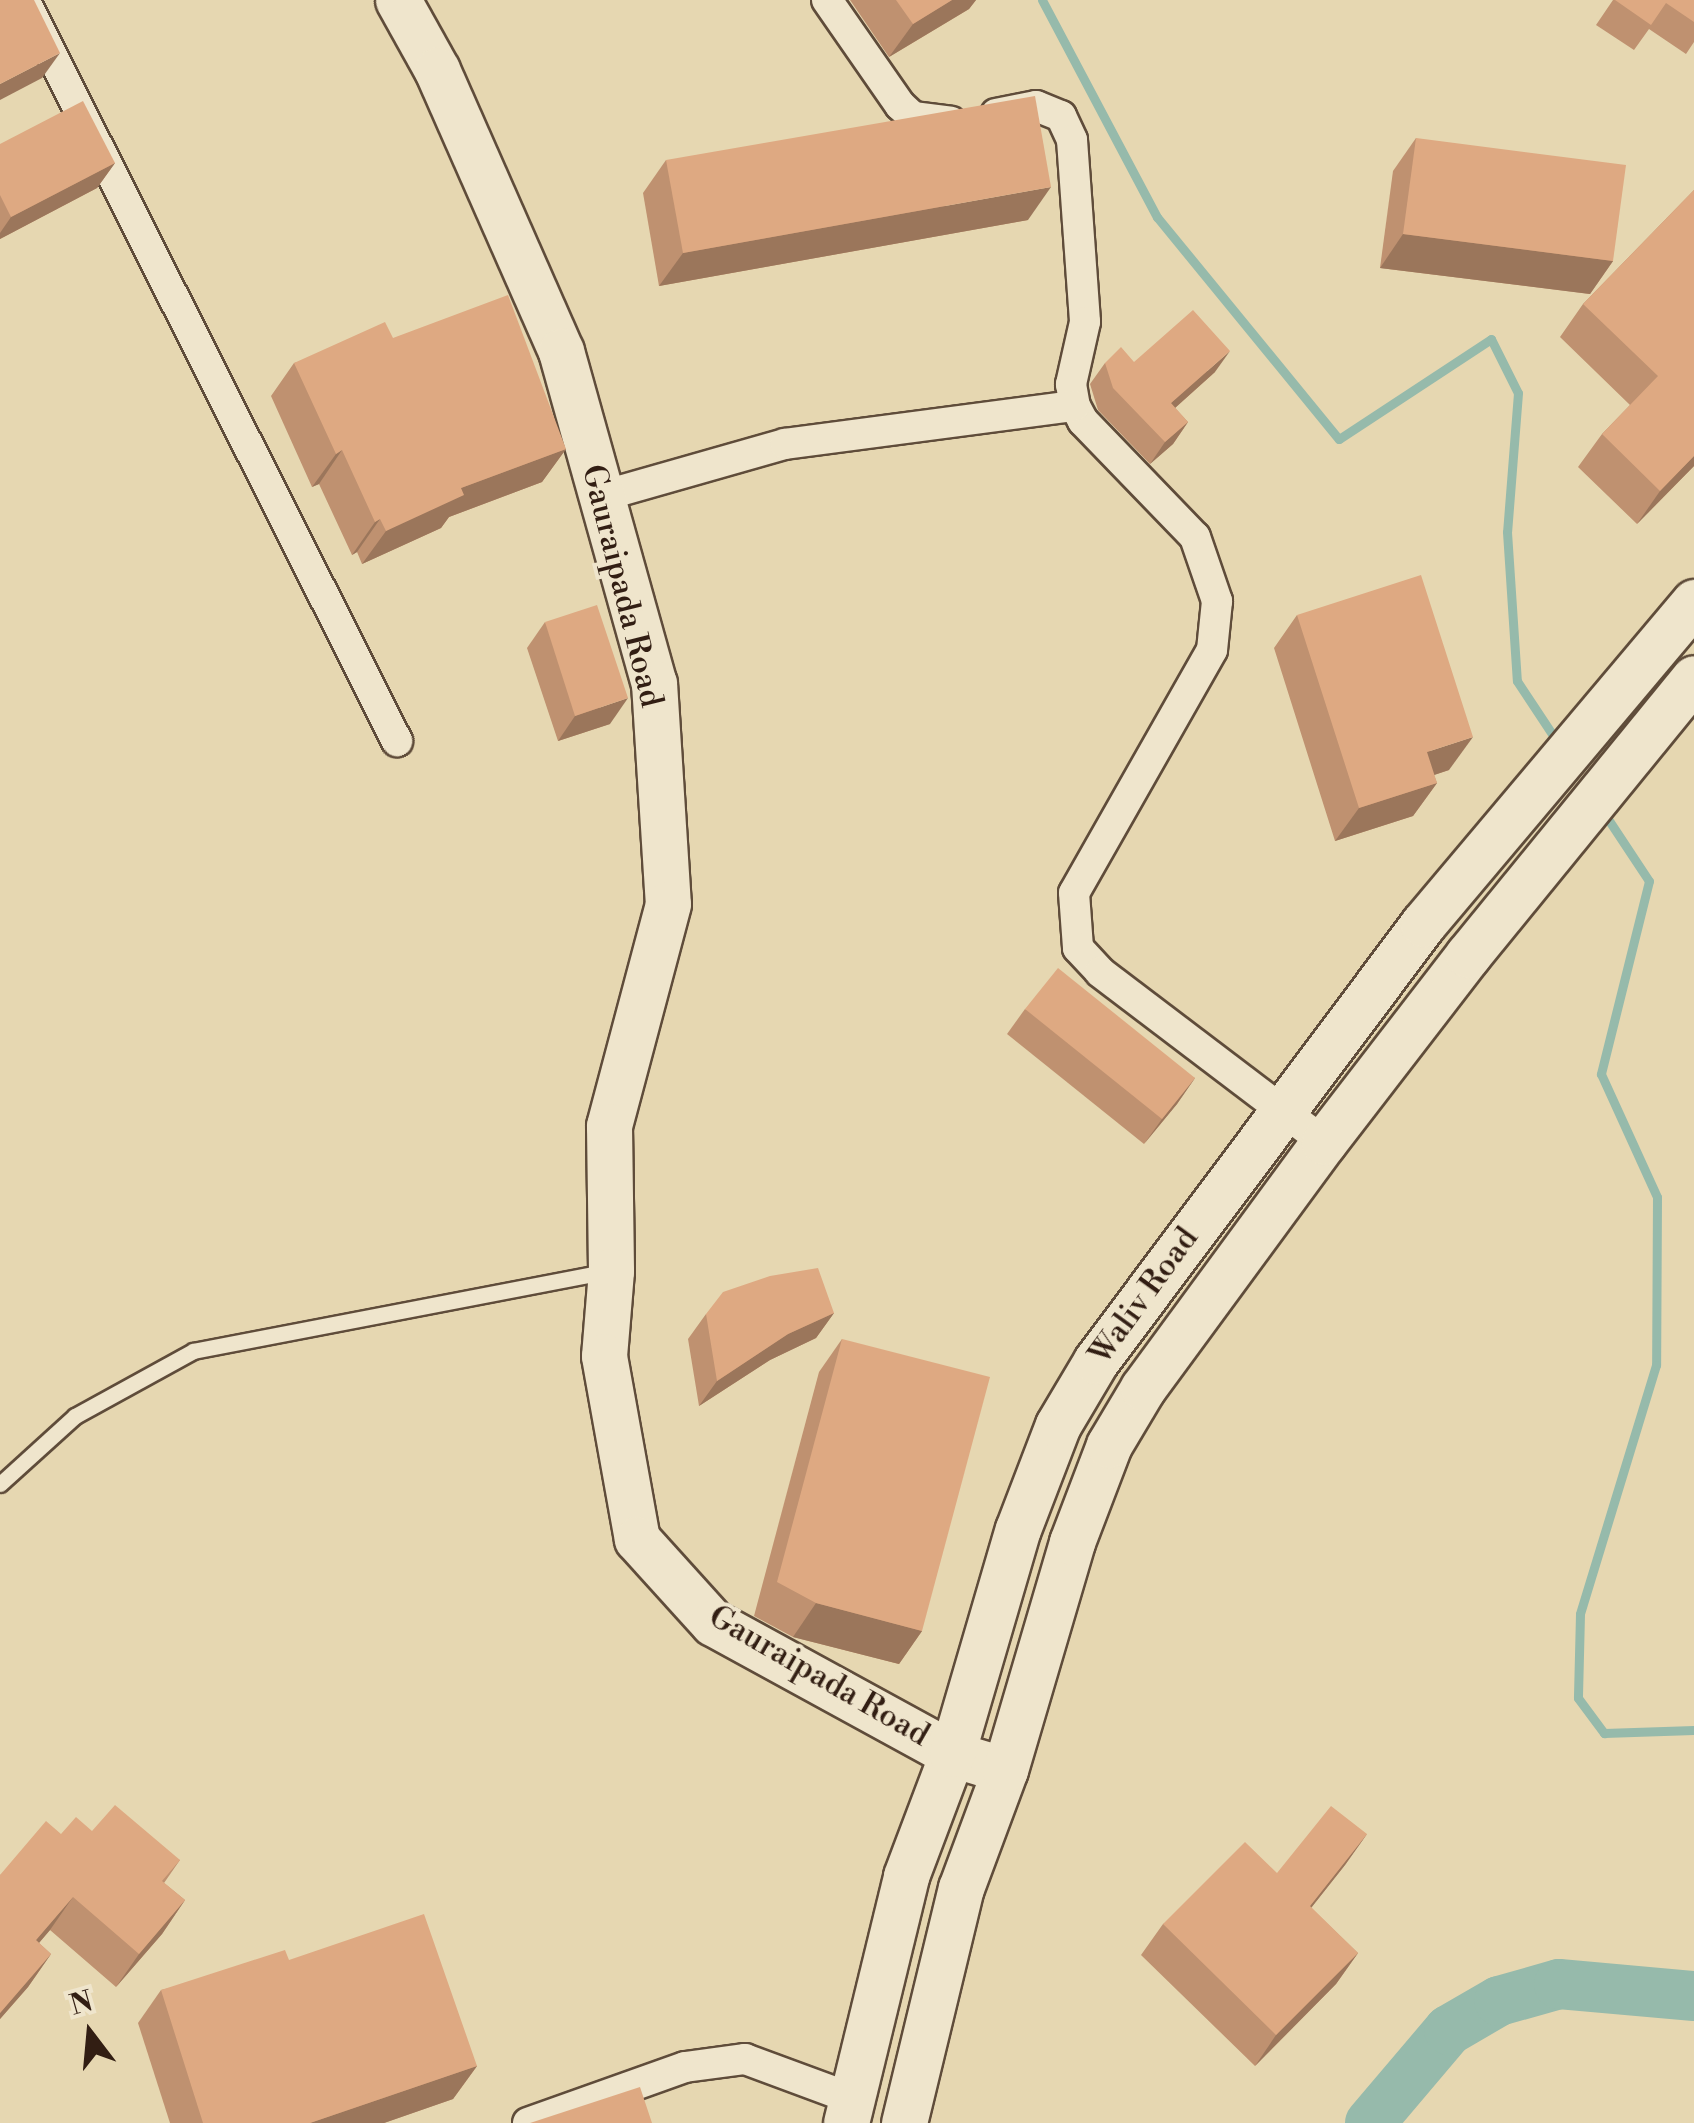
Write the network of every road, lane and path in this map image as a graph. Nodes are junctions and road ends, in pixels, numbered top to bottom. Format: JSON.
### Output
{"nodes":[{"id":1,"x":24,"y":0,"type":"edge"},
{"id":2,"x":398,"y":0,"type":"edge"},
{"id":3,"x":827,"y":0,"type":"edge"},
{"id":4,"x":1074,"y":406,"type":"junction"},
{"id":5,"x":602,"y":496,"type":"junction"},
{"id":6,"x":1694,"y":602,"type":"edge"},
{"id":7,"x":1694,"y":678,"type":"edge"},
{"id":8,"x":397,"y":741,"type":"dead end"},
{"id":9,"x":1281,"y":1110,"type":"junction"},
{"id":10,"x":1324,"y":1142,"type":"junction"},
{"id":11,"x":611,"y":1271,"type":"junction"},
{"id":12,"x":0,"y":1484,"type":"edge"},
{"id":13,"x":952,"y":1754,"type":"junction"},
{"id":14,"x":1005,"y":1770,"type":"junction"},
{"id":15,"x":850,"y":2111,"type":"edge"},
{"id":16,"x":528,"y":2123,"type":"edge"},
{"id":17,"x":904,"y":2123,"type":"edge"}],
"edges":[{"from":1,"to":8,"type":"street"},
{"from":2,"to":5,"type":"main road","name":"Gauraipada Road"},
{"from":3,"to":4,"type":"street"},
{"from":4,"to":5,"type":"street"},
{"from":4,"to":9,"type":"street"},
{"from":5,"to":11,"type":"main road","name":"Gauraipada Road"},
{"from":6,"to":9,"type":"main road","name":"Waliv Road"},
{"from":7,"to":10,"type":"main road","name":"Waliv Road"},
{"from":9,"to":10,"type":"street"},
{"from":9,"to":13,"type":"main road","name":"Waliv Road"},
{"from":10,"to":14,"type":"main road","name":"Waliv Road"},
{"from":11,"to":12,"type":"lane"},
{"from":11,"to":13,"type":"main road","name":"Gauraipada Road"},
{"from":13,"to":14,"type":"main road","name":"Gauraipada Road"},
{"from":13,"to":15,"type":"main road","name":"Waliv Road"},
{"from":14,"to":17,"type":"main road","name":"Waliv Road"},
{"from":15,"to":16,"type":"street"}]}
